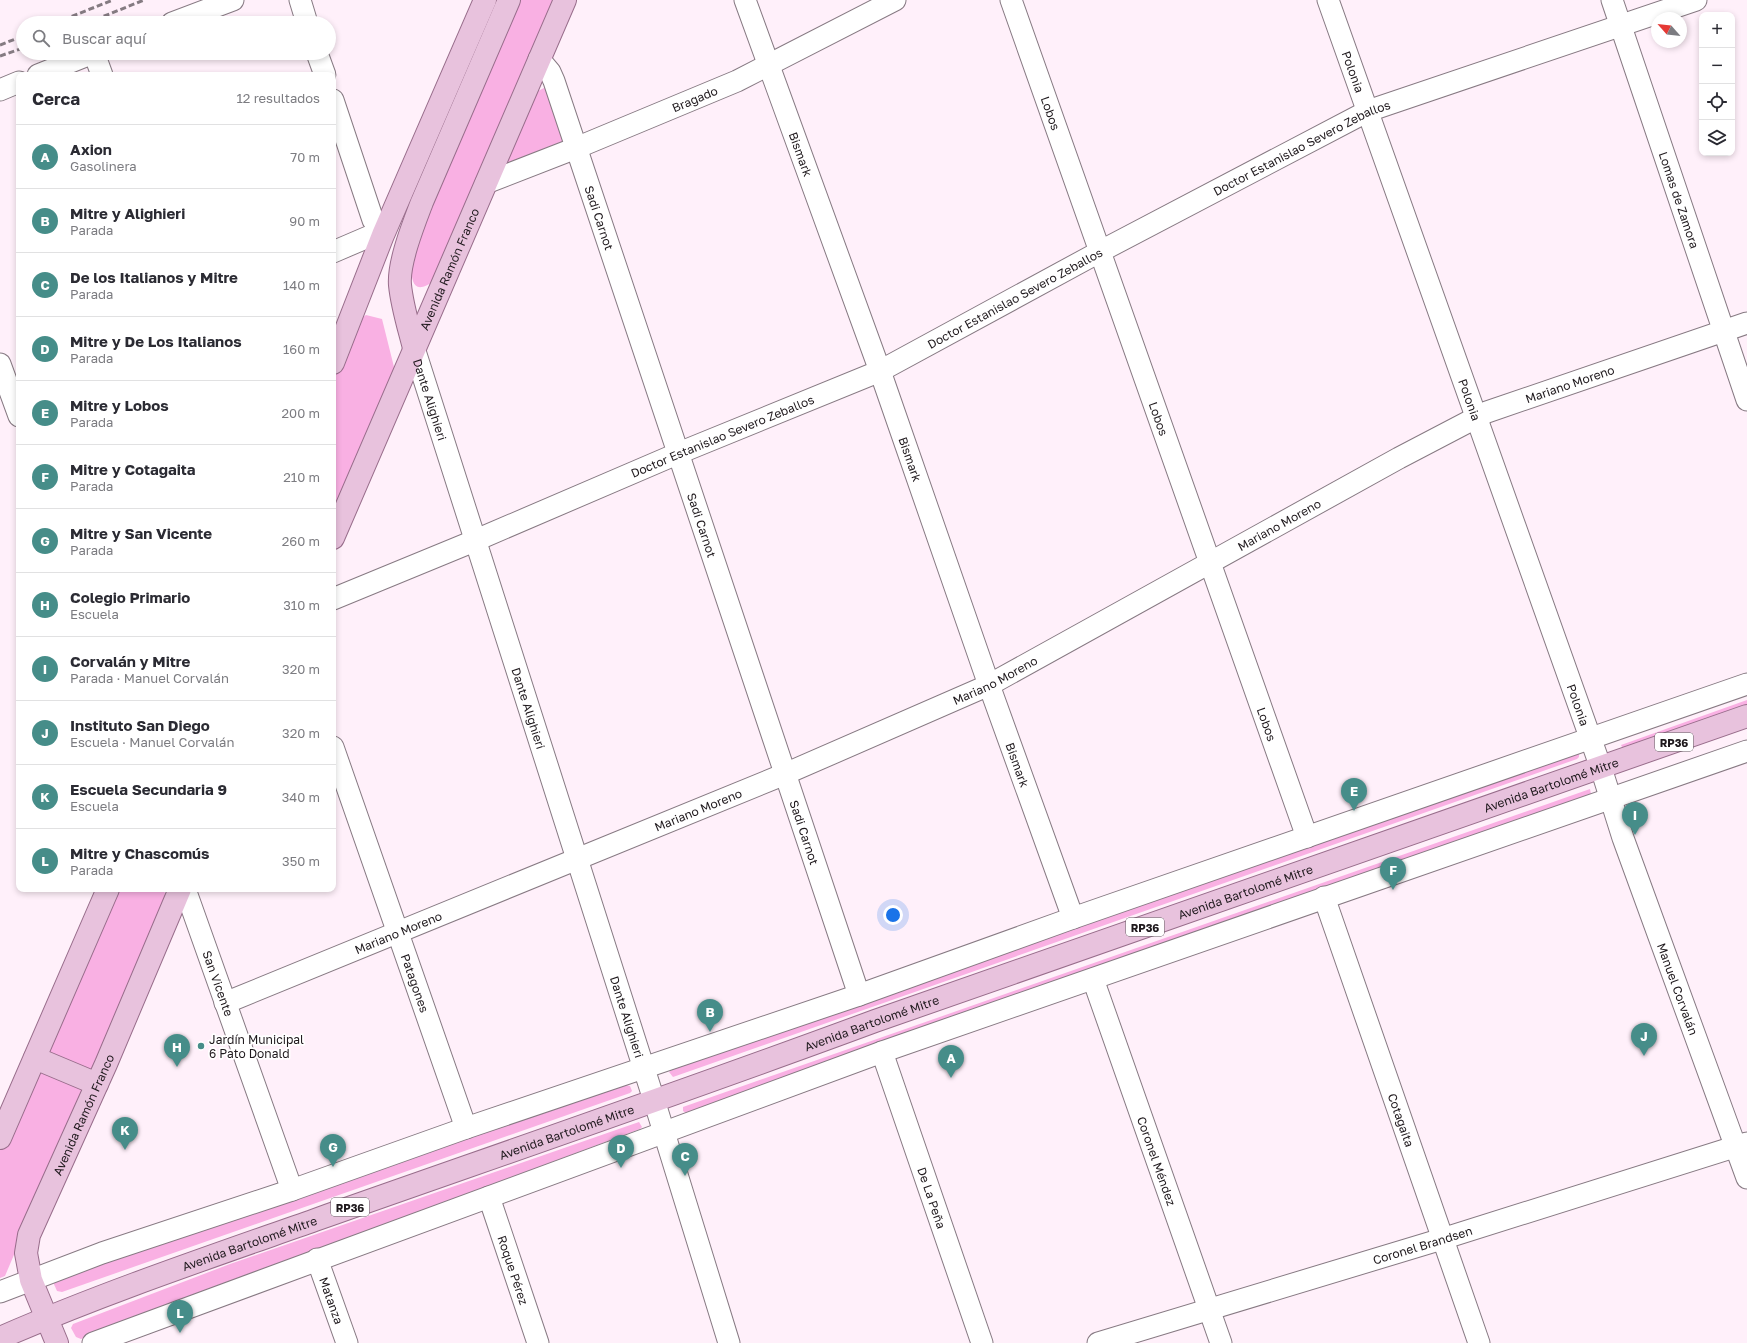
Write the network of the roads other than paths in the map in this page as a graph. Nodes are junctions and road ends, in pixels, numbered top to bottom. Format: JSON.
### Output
{"nodes":[{"id":1,"x":233,"y":0,"type":"edge"},
{"id":2,"x":300,"y":0,"type":"edge"},
{"id":3,"x":484,"y":0,"type":"edge"},
{"id":4,"x":499,"y":0,"type":"edge"},
{"id":5,"x":509,"y":0,"type":"edge"},
{"id":6,"x":565,"y":0,"type":"edge"},
{"id":7,"x":745,"y":0,"type":"edge"},
{"id":8,"x":895,"y":0,"type":"edge"},
{"id":9,"x":1011,"y":0,"type":"edge"},
{"id":10,"x":1328,"y":0,"type":"edge"},
{"id":11,"x":1612,"y":0,"type":"edge"},
{"id":12,"x":1696,"y":0,"type":"edge"},
{"id":13,"x":191,"y":16,"type":"edge"},
{"id":14,"x":306,"y":16,"type":"edge"},
{"id":15,"x":1620,"y":25,"type":"junction"},
{"id":16,"x":539,"y":59,"type":"junction"},
{"id":17,"x":76,"y":60,"type":"edge"},
{"id":18,"x":97,"y":60,"type":"edge"},
{"id":19,"x":320,"y":60,"type":"edge"},
{"id":20,"x":768,"y":66,"type":"junction"},
{"id":21,"x":46,"y":72,"type":"edge"},
{"id":22,"x":101,"y":72,"type":"edge"},
{"id":23,"x":324,"y":72,"type":"edge"},
{"id":24,"x":16,"y":83,"type":"edge"},
{"id":25,"x":0,"y":90,"type":"edge"},
{"id":26,"x":336,"y":109,"type":"edge"},
{"id":27,"x":1368,"y":111,"type":"junction"},
{"id":28,"x":576,"y":148,"type":"junction"},
{"id":29,"x":486,"y":183,"type":"junction"},
{"id":30,"x":383,"y":235,"type":"junction"},
{"id":31,"x":336,"y":251,"type":"edge"},
{"id":32,"x":1101,"y":251,"type":"junction"},
{"id":33,"x":1747,"y":323,"type":"edge"},
{"id":34,"x":1724,"y":330,"type":"junction"},
{"id":35,"x":414,"y":348,"type":"junction"},
{"id":36,"x":336,"y":356,"type":"edge"},
{"id":37,"x":0,"y":364,"type":"edge"},
{"id":38,"x":880,"y":371,"type":"junction"},
{"id":39,"x":14,"y":386,"type":"edge"},
{"id":40,"x":16,"y":398,"type":"edge"},
{"id":41,"x":1747,"y":400,"type":"edge"},
{"id":42,"x":1476,"y":418,"type":"junction"},
{"id":43,"x":679,"y":453,"type":"junction"},
{"id":44,"x":336,"y":531,"type":"edge"},
{"id":45,"x":474,"y":541,"type":"junction"},
{"id":46,"x":1210,"y":563,"type":"junction"},
{"id":47,"x":336,"y":598,"type":"edge"},
{"id":48,"x":1747,"y":684,"type":"edge"},
{"id":49,"x":989,"y":686,"type":"junction"},
{"id":50,"x":1747,"y":716,"type":"edge"},
{"id":51,"x":1590,"y":739,"type":"junction"},
{"id":52,"x":1747,"y":751,"type":"edge"},
{"id":53,"x":336,"y":756,"type":"edge"},
{"id":54,"x":1601,"y":768,"type":"junction"},
{"id":55,"x":785,"y":774,"type":"junction"},
{"id":56,"x":1611,"y":799,"type":"junction"},
{"id":57,"x":1307,"y":837,"type":"junction"},
{"id":58,"x":576,"y":858,"type":"junction"},
{"id":59,"x":107,"y":892,"type":"edge"},
{"id":60,"x":179,"y":892,"type":"edge"},
{"id":61,"x":186,"y":892,"type":"edge"},
{"id":62,"x":1324,"y":897,"type":"junction"},
{"id":63,"x":1073,"y":918,"type":"junction"},
{"id":64,"x":398,"y":932,"type":"junction"},
{"id":65,"x":1093,"y":979,"type":"junction"},
{"id":66,"x":859,"y":995,"type":"junction"},
{"id":67,"x":225,"y":1003,"type":"junction"},
{"id":68,"x":882,"y":1052,"type":"junction"},
{"id":69,"x":35,"y":1058,"type":"junction"},
{"id":70,"x":643,"y":1068,"type":"junction"},
{"id":71,"x":97,"y":1084,"type":"junction"},
{"id":72,"x":654,"y":1100,"type":"junction"},
{"id":73,"x":466,"y":1128,"type":"junction"},
{"id":74,"x":663,"y":1132,"type":"junction"},
{"id":75,"x":0,"y":1138,"type":"edge"},
{"id":76,"x":1742,"y":1145,"type":"edge"},
{"id":77,"x":1747,"y":1178,"type":"edge"},
{"id":78,"x":292,"y":1190,"type":"junction"},
{"id":79,"x":489,"y":1196,"type":"junction"},
{"id":80,"x":1442,"y":1239,"type":"junction"},
{"id":81,"x":316,"y":1259,"type":"junction"},
{"id":82,"x":31,"y":1280,"type":"junction"},
{"id":83,"x":0,"y":1292,"type":"edge"},
{"id":84,"x":1209,"y":1310,"type":"junction"},
{"id":85,"x":47,"y":1317,"type":"junction"},
{"id":86,"x":0,"y":1338,"type":"edge"},
{"id":87,"x":57,"y":1343,"type":"edge"},
{"id":88,"x":93,"y":1343,"type":"edge"},
{"id":89,"x":347,"y":1343,"type":"edge"},
{"id":90,"x":538,"y":1343,"type":"edge"},
{"id":91,"x":729,"y":1343,"type":"edge"},
{"id":92,"x":982,"y":1343,"type":"edge"},
{"id":93,"x":1098,"y":1343,"type":"edge"},
{"id":94,"x":1221,"y":1343,"type":"edge"},
{"id":95,"x":1479,"y":1343,"type":"edge"}],
"edges":[{"from":1,"to":13,"type":"street"},
{"from":2,"to":14,"type":"street"},
{"from":3,"to":30,"type":"main road"},
{"from":4,"to":36,"type":"main road"},
{"from":5,"to":35,"type":"main road"},
{"from":6,"to":16,"type":"main road","name":"Avenida Ramón Franco"},
{"from":7,"to":20,"type":"street","name":"Bismark"},
{"from":8,"to":20,"type":"street","name":"Bragado"},
{"from":9,"to":32,"type":"street","name":"Lobos"},
{"from":10,"to":27,"type":"street","name":"Polonia"},
{"from":11,"to":15,"type":"street","name":"Lomas de Zamora"},
{"from":12,"to":15,"type":"street","name":"Doctor Estanislao Severo Zeballos"},
{"from":15,"to":27,"type":"street","name":"Doctor Estanislao Severo Zeballos"},
{"from":15,"to":34,"type":"street","name":"Lomas de Zamora"},
{"from":16,"to":28,"type":"street","name":"Sadi Carnot"},
{"from":16,"to":29,"type":"main road","name":"Avenida Ramón Franco"},
{"from":17,"to":21,"type":"street"},
{"from":18,"to":22,"type":"street"},
{"from":19,"to":23,"type":"street"},
{"from":20,"to":28,"type":"street","name":"Bragado"},
{"from":20,"to":38,"type":"street","name":"Bismark"},
{"from":24,"to":25,"type":"street"},
{"from":26,"to":30,"type":"street"},
{"from":27,"to":32,"type":"street","name":"Doctor Estanislao Severo Zeballos"},
{"from":27,"to":42,"type":"street","name":"Polonia"},
{"from":28,"to":29,"type":"street","name":"Bragado"},
{"from":28,"to":43,"type":"street","name":"Sadi Carnot"},
{"from":29,"to":35,"type":"main road","name":"Avenida Ramón Franco"},
{"from":30,"to":31,"type":"street"},
{"from":30,"to":36,"type":"main road"},
{"from":32,"to":38,"type":"street","name":"Doctor Estanislao Severo Zeballos"},
{"from":32,"to":46,"type":"street","name":"Lobos"},
{"from":33,"to":34,"type":"street","name":"Mariano Moreno"},
{"from":34,"to":41,"type":"street","name":"Lomas de Zamora"},
{"from":34,"to":42,"type":"street","name":"Mariano Moreno"},
{"from":35,"to":44,"type":"main road","name":"Avenida Ramón Franco"},
{"from":35,"to":45,"type":"street","name":"Dante Alighieri"},
{"from":37,"to":39,"type":"street"},
{"from":38,"to":43,"type":"street","name":"Doctor Estanislao Severo Zeballos"},
{"from":38,"to":49,"type":"street","name":"Bismark"},
{"from":39,"to":40,"type":"street"},
{"from":42,"to":46,"type":"street","name":"Mariano Moreno"},
{"from":42,"to":51,"type":"street","name":"Polonia"},
{"from":43,"to":45,"type":"street","name":"Doctor Estanislao Severo Zeballos"},
{"from":43,"to":55,"type":"street","name":"Sadi Carnot"},
{"from":45,"to":47,"type":"street","name":"Doctor Estanislao Severo Zeballos"},
{"from":45,"to":58,"type":"street","name":"Dante Alighieri"},
{"from":46,"to":49,"type":"street","name":"Mariano Moreno"},
{"from":46,"to":57,"type":"street","name":"Lobos"},
{"from":48,"to":51,"type":"street"},
{"from":49,"to":55,"type":"street","name":"Mariano Moreno"},
{"from":49,"to":63,"type":"street","name":"Bismark"},
{"from":50,"to":54,"type":"main road","name":"Avenida Bartolomé Mitre","number":"RP36"},
{"from":51,"to":54,"type":"street","name":"Polonia"},
{"from":51,"to":57,"type":"street"},
{"from":52,"to":56,"type":"street"},
{"from":53,"to":64,"type":"street","name":"Patagones"},
{"from":54,"to":56,"type":"street","name":"Polonia"},
{"from":54,"to":72,"type":"main road","name":"Avenida Bartolomé Mitre","number":"RP36"},
{"from":55,"to":58,"type":"street","name":"Mariano Moreno"},
{"from":55,"to":66,"type":"street","name":"Sadi Carnot"},
{"from":56,"to":62,"type":"street"},
{"from":56,"to":76,"type":"street","name":"Manuel Corvalán"},
{"from":57,"to":63,"type":"street"},
{"from":58,"to":64,"type":"street","name":"Mariano Moreno"},
{"from":58,"to":70,"type":"street","name":"Dante Alighieri"},
{"from":59,"to":69,"type":"main road"},
{"from":60,"to":71,"type":"main road","name":"Avenida Ramón Franco"},
{"from":61,"to":67,"type":"street","name":"San Vicente"},
{"from":62,"to":65,"type":"street"},
{"from":62,"to":80,"type":"street","name":"Cotagaita"},
{"from":63,"to":66,"type":"street"},
{"from":64,"to":67,"type":"street","name":"Mariano Moreno"},
{"from":64,"to":73,"type":"street","name":"Patagones"},
{"from":65,"to":68,"type":"street"},
{"from":65,"to":84,"type":"street","name":"Coronel Méndez"},
{"from":66,"to":70,"type":"street"},
{"from":67,"to":78,"type":"street","name":"San Vicente"},
{"from":68,"to":74,"type":"street"},
{"from":68,"to":92,"type":"street","name":"De La Peña"},
{"from":69,"to":71,"type":"main road"},
{"from":69,"to":75,"type":"main road"},
{"from":70,"to":72,"type":"street","name":"Dante Alighieri"},
{"from":70,"to":73,"type":"street"},
{"from":71,"to":82,"type":"main road","name":"Avenida Ramón Franco"},
{"from":72,"to":74,"type":"street","name":"Dante Alighieri"},
{"from":72,"to":85,"type":"main road","name":"Avenida Bartolomé Mitre","number":"RP36"},
{"from":73,"to":78,"type":"street"},
{"from":74,"to":79,"type":"street"},
{"from":74,"to":91,"type":"street","name":"Dante Alighieri"},
{"from":76,"to":77,"type":"street","name":"Manuel Corvalán"},
{"from":76,"to":80,"type":"street","name":"Coronel Brandsen"},
{"from":78,"to":82,"type":"street"},
{"from":79,"to":81,"type":"street"},
{"from":79,"to":90,"type":"street","name":"Roque Pérez"},
{"from":80,"to":84,"type":"street","name":"Coronel Brandsen"},
{"from":80,"to":95,"type":"street","name":"Cotagaita"},
{"from":81,"to":88,"type":"street"},
{"from":81,"to":89,"type":"street","name":"Matanza"},
{"from":82,"to":83,"type":"street"},
{"from":82,"to":85,"type":"main road","name":"Avenida Ramón Franco"},
{"from":84,"to":93,"type":"street","name":"Coronel Brandsen"},
{"from":84,"to":94,"type":"street","name":"Coronel Méndez"},
{"from":85,"to":86,"type":"main road","name":"Avenida Bartolomé Mitre","number":"RP36"},
{"from":85,"to":87,"type":"main road","name":"Avenida Ramón Franco"}]}
